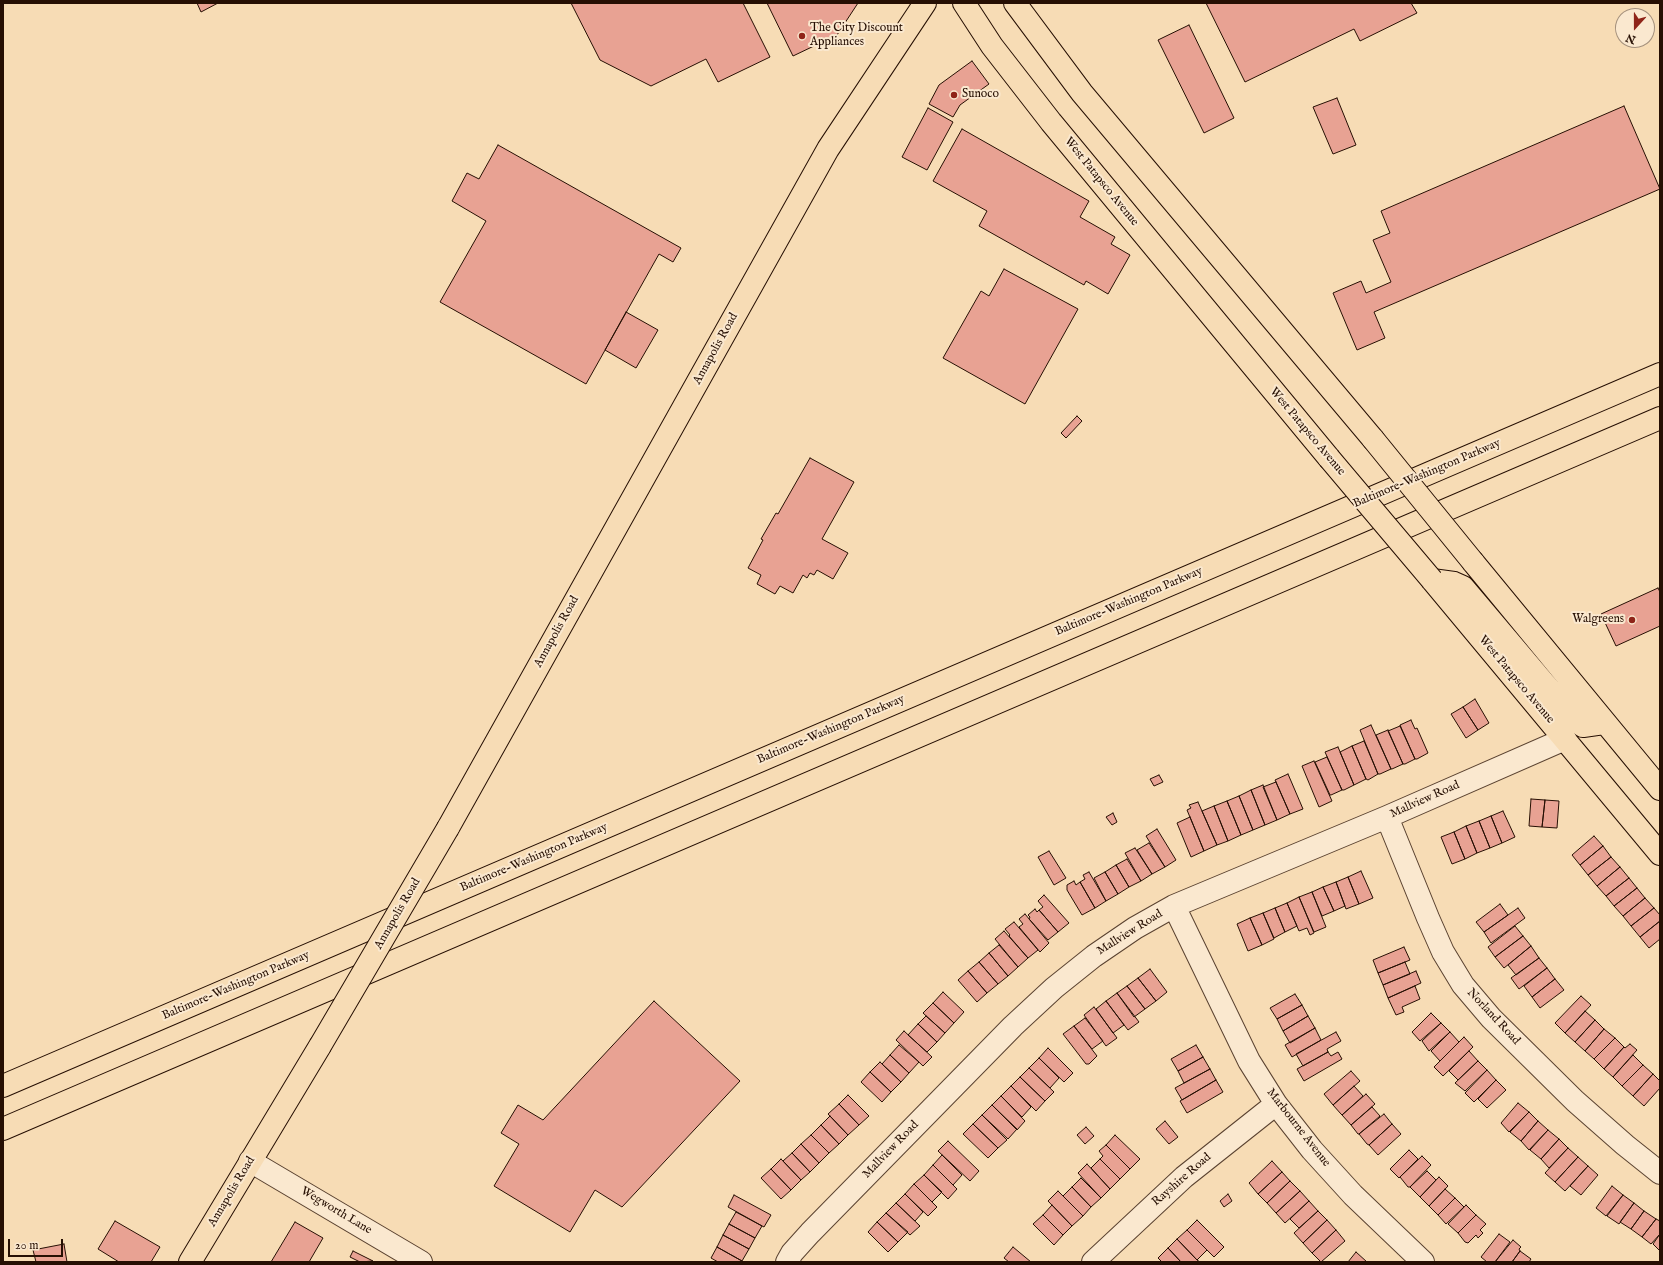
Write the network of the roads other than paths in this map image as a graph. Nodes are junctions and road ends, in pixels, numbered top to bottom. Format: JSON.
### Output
{"nodes":[{"id":1,"x":925,"y":3,"type":"edge"},
{"id":2,"x":964,"y":3,"type":"edge"},
{"id":3,"x":1016,"y":3,"type":"edge"},
{"id":4,"x":1660,"y":374,"type":"edge"},
{"id":5,"x":1660,"y":418,"type":"edge"},
{"id":6,"x":1432,"y":580,"type":"junction"},
{"id":7,"x":1604,"y":723,"type":"junction"},
{"id":8,"x":1565,"y":739,"type":"junction"},
{"id":9,"x":1660,"y":788,"type":"edge"},
{"id":10,"x":1387,"y":817,"type":"junction"},
{"id":11,"x":1660,"y":854,"type":"edge"},
{"id":12,"x":1174,"y":906,"type":"junction"},
{"id":13,"x":3,"y":1086,"type":"edge"},
{"id":14,"x":1276,"y":1104,"type":"junction"},
{"id":15,"x":3,"y":1129,"type":"edge"},
{"id":16,"x":250,"y":1161,"type":"junction"},
{"id":17,"x":1660,"y":1173,"type":"edge"},
{"id":18,"x":190,"y":1262,"type":"edge"},
{"id":19,"x":421,"y":1262,"type":"edge"},
{"id":20,"x":787,"y":1262,"type":"edge"},
{"id":21,"x":1093,"y":1262,"type":"edge"},
{"id":22,"x":1423,"y":1262,"type":"edge"}],
"edges":[{"from":1,"to":16,"type":"main road","name":"Annapolis Road","bridge":true},
{"from":2,"to":6,"type":"main road","name":"West Patapsco Avenue","bridge":true},
{"from":3,"to":7,"type":"main road","bridge":true},
{"from":4,"to":13,"type":"main road","name":"Baltimore-Washington Parkway"},
{"from":5,"to":15,"type":"main road"},
{"from":6,"to":7,"type":"main road"},
{"from":6,"to":8,"type":"main road","name":"West Patapsco Avenue"},
{"from":7,"to":9,"type":"main road"},
{"from":8,"to":10,"type":"street","name":"Mallview Road"},
{"from":8,"to":11,"type":"main road","name":"West Patapsco Avenue"},
{"from":10,"to":12,"type":"street","name":"Mallview Road"},
{"from":10,"to":17,"type":"street","name":"Norland Road"},
{"from":12,"to":14,"type":"street","name":"Marbourne Avenue"},
{"from":12,"to":20,"type":"street","name":"Mallview Road"},
{"from":14,"to":21,"type":"street","name":"Rayshire Road"},
{"from":14,"to":22,"type":"street","name":"Marbourne Avenue"},
{"from":16,"to":18,"type":"main road","name":"Annapolis Road"},
{"from":16,"to":19,"type":"street","name":"Wegworth Lane"}]}
